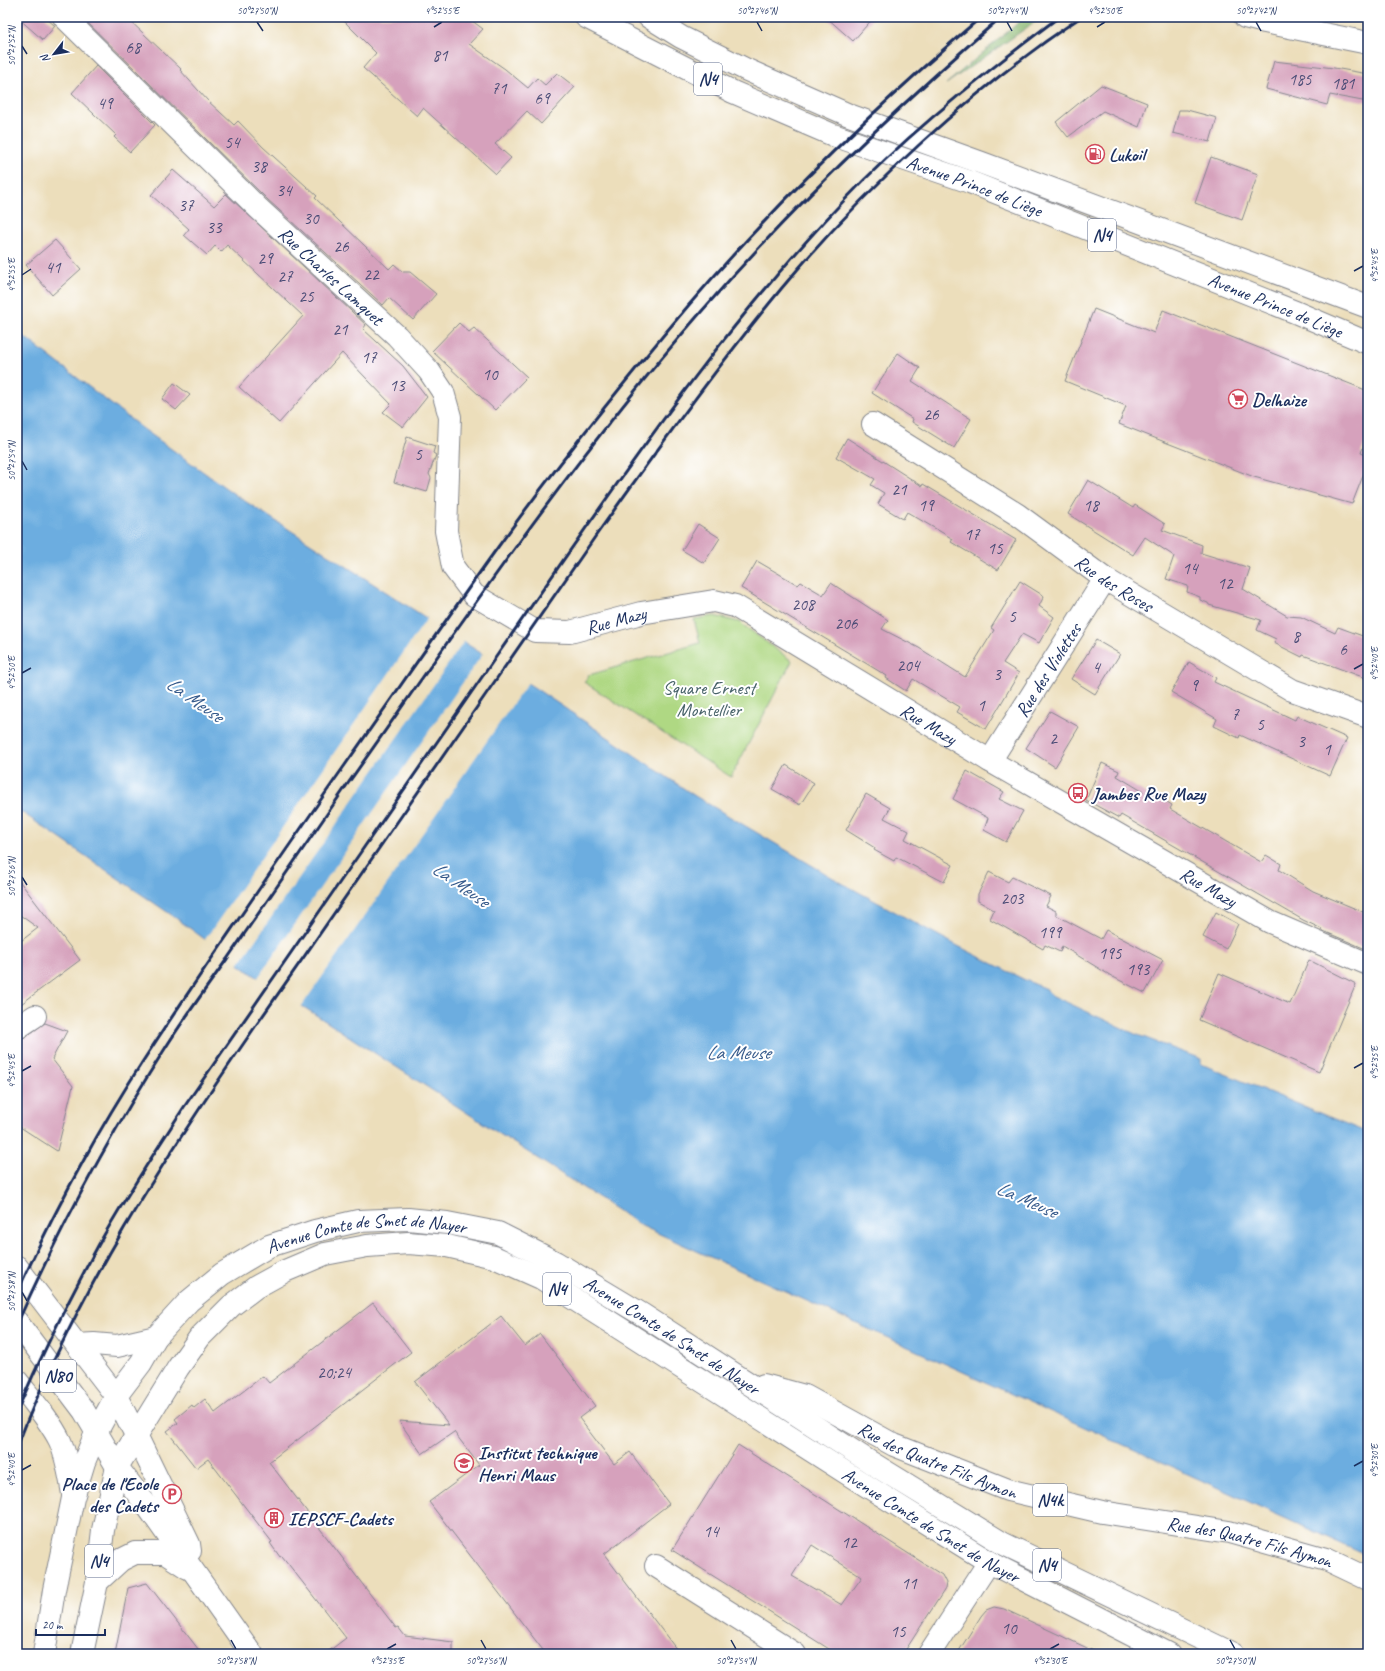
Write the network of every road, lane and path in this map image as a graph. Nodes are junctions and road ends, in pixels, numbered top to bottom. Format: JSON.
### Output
{"nodes":[{"id":1,"x":64,"y":17,"type":"edge"},
{"id":2,"x":586,"y":17,"type":"edge"},
{"id":3,"x":649,"y":17,"type":"edge"},
{"id":4,"x":1245,"y":17,"type":"edge"},
{"id":5,"x":1368,"y":43,"type":"edge"},
{"id":6,"x":1368,"y":307,"type":"edge"},
{"id":7,"x":1368,"y":343,"type":"edge"},
{"id":8,"x":873,"y":424,"type":"dead end"},
{"id":9,"x":1105,"y":579,"type":"junction"},
{"id":10,"x":474,"y":595,"type":"joint"},
{"id":11,"x":1368,"y":717,"type":"edge"},
{"id":12,"x":990,"y":761,"type":"junction"},
{"id":13,"x":1368,"y":964,"type":"edge"},
{"id":14,"x":35,"y":1016,"type":"dead end"},
{"id":15,"x":17,"y":1028,"type":"edge"},
{"id":16,"x":17,"y":1267,"type":"edge"},
{"id":17,"x":17,"y":1322,"type":"edge"},
{"id":18,"x":156,"y":1337,"type":"junction"},
{"id":19,"x":77,"y":1345,"type":"junction"},
{"id":20,"x":746,"y":1380,"type":"junction"},
{"id":21,"x":17,"y":1381,"type":"edge"},
{"id":22,"x":116,"y":1396,"type":"junction"},
{"id":23,"x":96,"y":1432,"type":"junction"},
{"id":24,"x":136,"y":1436,"type":"junction"},
{"id":25,"x":117,"y":1468,"type":"junction"},
{"id":26,"x":73,"y":1498,"type":"junction"},
{"id":27,"x":989,"y":1562,"type":"junction"},
{"id":28,"x":656,"y":1566,"type":"dead end"},
{"id":29,"x":194,"y":1572,"type":"junction"},
{"id":30,"x":1368,"y":1579,"type":"edge"},
{"id":31,"x":97,"y":1582,"type":"junction"},
{"id":32,"x":44,"y":1654,"type":"edge"},
{"id":33,"x":82,"y":1654,"type":"edge"},
{"id":34,"x":252,"y":1654,"type":"edge"},
{"id":35,"x":795,"y":1654,"type":"edge"},
{"id":36,"x":929,"y":1654,"type":"edge"},
{"id":37,"x":1169,"y":1654,"type":"edge"},
{"id":38,"x":1233,"y":1654,"type":"edge"}],
"edges":[{"from":1,"to":10,"type":"main road","name":"Rue Charles Lamquet"},
{"from":2,"to":7,"type":"main road","name":"Avenue Prince de Liège","number":"N4"},
{"from":3,"to":6,"type":"main road","name":"Avenue Prince de Liège","number":"N4"},
{"from":4,"to":5,"type":"main road"},
{"from":8,"to":9,"type":"main road","name":"Rue des Roses"},
{"from":9,"to":11,"type":"main road","name":"Rue des Roses"},
{"from":9,"to":12,"type":"main road","name":"Rue des Violettes"},
{"from":10,"to":12,"type":"main road","name":"Rue Mazy"},
{"from":12,"to":13,"type":"main road","name":"Rue Mazy"},
{"from":14,"to":15,"type":"main road"},
{"from":16,"to":19,"type":"main road","number":"N80"},
{"from":17,"to":23,"type":"main road","number":"N80"},
{"from":18,"to":19,"type":"main road"},
{"from":18,"to":20,"type":"main road","name":"Avenue Comte de Smet de Nayer","number":"N4"},
{"from":18,"to":22,"type":"main road","name":"Avenue Comte de Smet de Nayer","number":"N4"},
{"from":19,"to":22,"type":"main road","number":"N80"},
{"from":20,"to":30,"type":"main road","name":"Rue des Quatre Fils Aymon","number":"N4k"},
{"from":20,"to":38,"type":"main road","name":"Avenue Comte de Smet de Nayer","number":"N4"},
{"from":21,"to":26,"type":"main road","number":"N80"},
{"from":22,"to":23,"type":"main road","name":"Avenue Comte de Smet de Nayer","number":"N4"},
{"from":22,"to":24,"type":"main road","number":"N80"},
{"from":23,"to":25,"type":"main road","number":"N80"},
{"from":23,"to":26,"type":"main road","number":"N4"},
{"from":24,"to":25,"type":"main road","name":"Avenue Comte de Smet de Nayer","number":"N4"},
{"from":24,"to":27,"type":"main road","name":"Avenue Comte de Smet de Nayer","number":"N4"},
{"from":24,"to":29,"type":"main road"},
{"from":25,"to":29,"type":"main road"},
{"from":25,"to":31,"type":"main road","number":"N4"},
{"from":26,"to":32,"type":"main road","number":"N4"},
{"from":27,"to":36,"type":"main road"},
{"from":27,"to":37,"type":"main road","name":"Avenue Comte de Smet de Nayer","number":"N4"},
{"from":28,"to":35,"type":"main road"},
{"from":29,"to":31,"type":"main road"},
{"from":29,"to":34,"type":"main road"},
{"from":31,"to":33,"type":"main road","number":"N4"}]}
